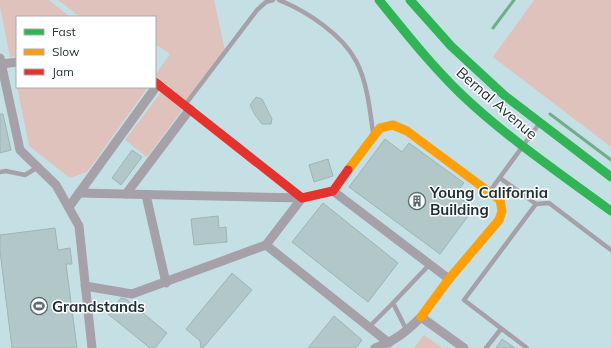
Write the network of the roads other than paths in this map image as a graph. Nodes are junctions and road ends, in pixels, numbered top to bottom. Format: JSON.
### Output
{"nodes":[{"id":1,"x":273,"y":0,"type":"edge"},
{"id":2,"x":279,"y":0,"type":"edge"},
{"id":3,"x":379,"y":0,"type":"edge"},
{"id":4,"x":410,"y":0,"type":"edge"},
{"id":5,"x":1,"y":61,"type":"edge"},
{"id":6,"x":16,"y":62,"type":"edge"},
{"id":7,"x":157,"y":83,"type":"edge"},
{"id":8,"x":153,"y":88,"type":"edge"},
{"id":9,"x":187,"y":108,"type":"junction"},
{"id":10,"x":540,"y":123,"type":"junction"},
{"id":11,"x":374,"y":136,"type":"junction"},
{"id":12,"x":524,"y":146,"type":"junction"},
{"id":13,"x":38,"y":167,"type":"junction"},
{"id":14,"x":0,"y":172,"type":"edge"},
{"id":15,"x":611,"y":177,"type":"edge"},
{"id":16,"x":500,"y":178,"type":"junction"},
{"id":17,"x":333,"y":191,"type":"junction"},
{"id":18,"x":489,"y":192,"type":"junction"},
{"id":19,"x":79,"y":193,"type":"junction"},
{"id":20,"x":126,"y":194,"type":"junction"},
{"id":21,"x":146,"y":195,"type":"junction"},
{"id":22,"x":302,"y":198,"type":"junction"},
{"id":23,"x":536,"y":204,"type":"junction"},
{"id":24,"x":69,"y":207,"type":"junction"},
{"id":25,"x":611,"y":211,"type":"edge"},
{"id":26,"x":266,"y":245,"type":"junction"},
{"id":27,"x":611,"y":250,"type":"edge"},
{"id":28,"x":430,"y":264,"type":"junction"},
{"id":29,"x":449,"y":279,"type":"junction"},
{"id":30,"x":166,"y":282,"type":"junction"},
{"id":31,"x":85,"y":286,"type":"junction"},
{"id":32,"x":393,"y":303,"type":"junction"},
{"id":33,"x":421,"y":317,"type":"junction"},
{"id":34,"x":369,"y":327,"type":"junction"},
{"id":35,"x":501,"y":329,"type":"junction"},
{"id":36,"x":407,"y":331,"type":"junction"},
{"id":37,"x":389,"y":343,"type":"junction"},
{"id":38,"x":92,"y":348,"type":"edge"},
{"id":39,"x":375,"y":348,"type":"edge"},
{"id":40,"x":464,"y":348,"type":"edge"},
{"id":41,"x":486,"y":348,"type":"edge"},
{"id":42,"x":527,"y":348,"type":"edge"}],
"edges":[{"from":1,"to":9,"type":"lane"},
{"from":2,"to":11,"type":"lane"},
{"from":3,"to":12,"type":"main road","name":"Bernal Avenue"},
{"from":4,"to":10,"type":"main road","name":"Bernal Avenue"},
{"from":5,"to":6,"type":"street"},
{"from":5,"to":13,"type":"street"},
{"from":7,"to":9,"type":"main road"},
{"from":8,"to":19,"type":"street"},
{"from":9,"to":20,"type":"street"},
{"from":9,"to":22,"type":"main road"},
{"from":10,"to":12,"type":"lane"},
{"from":10,"to":15,"type":"main road","name":"Bernal Avenue"},
{"from":11,"to":17,"type":"main road"},
{"from":11,"to":18,"type":"main road"},
{"from":12,"to":16,"type":"lane"},
{"from":12,"to":25,"type":"main road","name":"Bernal Avenue"},
{"from":13,"to":14,"type":"lane"},
{"from":13,"to":24,"type":"street"},
{"from":16,"to":18,"type":"lane"},
{"from":16,"to":23,"type":"lane"},
{"from":17,"to":22,"type":"main road"},
{"from":17,"to":28,"type":"street"},
{"from":18,"to":29,"type":"main road"},
{"from":19,"to":20,"type":"street"},
{"from":19,"to":24,"type":"street"},
{"from":20,"to":21,"type":"street"},
{"from":21,"to":22,"type":"street"},
{"from":21,"to":30,"type":"street"},
{"from":22,"to":26,"type":"street"},
{"from":23,"to":27,"type":"lane"},
{"from":23,"to":35,"type":"lane"},
{"from":24,"to":31,"type":"street"},
{"from":26,"to":30,"type":"street"},
{"from":26,"to":34,"type":"street"},
{"from":28,"to":29,"type":"street"},
{"from":28,"to":32,"type":"lane"},
{"from":29,"to":33,"type":"main road"},
{"from":30,"to":31,"type":"street"},
{"from":31,"to":38,"type":"street"},
{"from":32,"to":34,"type":"lane"},
{"from":32,"to":36,"type":"lane"},
{"from":33,"to":36,"type":"street"},
{"from":33,"to":40,"type":"street"},
{"from":34,"to":37,"type":"street"},
{"from":35,"to":41,"type":"lane"},
{"from":35,"to":42,"type":"lane"},
{"from":36,"to":37,"type":"street"},
{"from":37,"to":39,"type":"street"}]}
